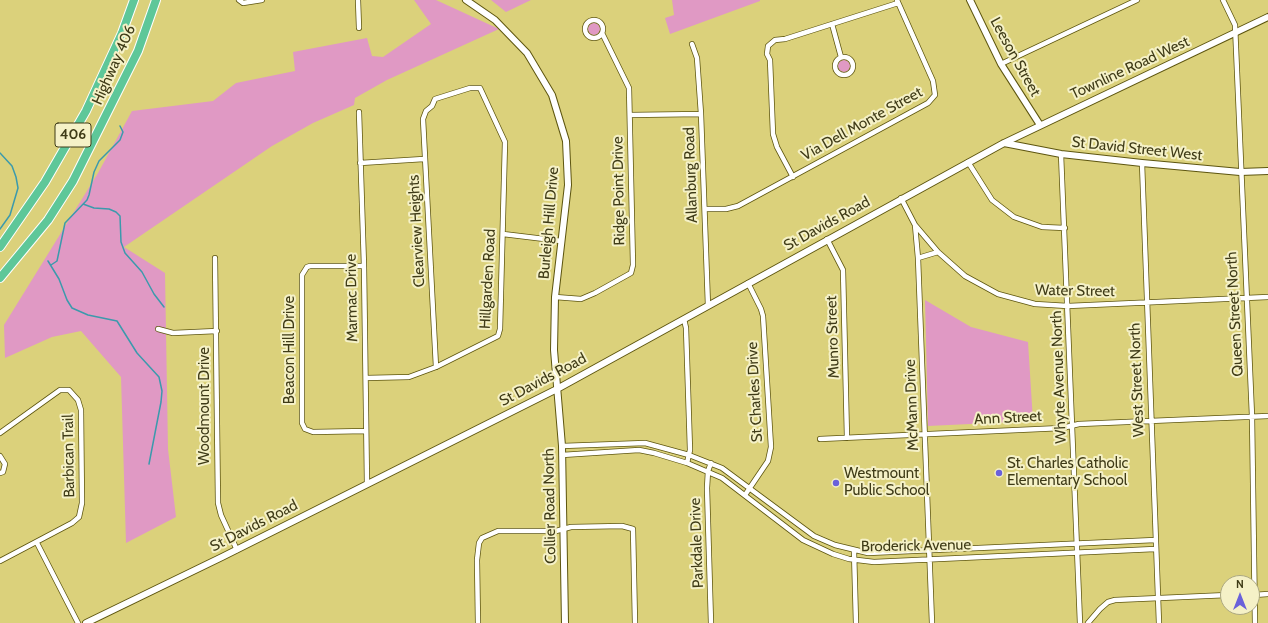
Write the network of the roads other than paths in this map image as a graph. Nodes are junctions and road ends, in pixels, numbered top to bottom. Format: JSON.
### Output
{"nodes":[{"id":1,"x":133,"y":0,"type":"edge"},
{"id":2,"x":156,"y":0,"type":"edge"},
{"id":3,"x":159,"y":0,"type":"edge"},
{"id":4,"x":238,"y":0,"type":"edge"},
{"id":5,"x":262,"y":0,"type":"edge"},
{"id":6,"x":358,"y":0,"type":"edge"},
{"id":7,"x":466,"y":0,"type":"edge"},
{"id":8,"x":970,"y":0,"type":"edge"},
{"id":9,"x":1137,"y":0,"type":"edge"},
{"id":10,"x":1223,"y":0,"type":"edge"},
{"id":11,"x":897,"y":1,"type":"edge"},
{"id":12,"x":1268,"y":17,"type":"edge"},
{"id":13,"x":832,"y":24,"type":"junction"},
{"id":14,"x":359,"y":28,"type":"dead end"},
{"id":15,"x":602,"y":32,"type":"junction"},
{"id":16,"x":1234,"y":33,"type":"junction"},
{"id":17,"x":692,"y":44,"type":"dead end"},
{"id":18,"x":138,"y":51,"type":"junction"},
{"id":19,"x":841,"y":57,"type":"junction"},
{"id":20,"x":1001,"y":64,"type":"junction"},
{"id":21,"x":435,"y":99,"type":"joint"},
{"id":22,"x":359,"y":112,"type":"dead end"},
{"id":23,"x":701,"y":114,"type":"junction"},
{"id":24,"x":630,"y":115,"type":"junction"},
{"id":25,"x":1040,"y":125,"type":"junction"},
{"id":26,"x":1004,"y":143,"type":"junction"},
{"id":27,"x":1062,"y":154,"type":"junction"},
{"id":28,"x":424,"y":159,"type":"junction"},
{"id":29,"x":968,"y":162,"type":"junction"},
{"id":30,"x":360,"y":163,"type":"junction"},
{"id":31,"x":1142,"y":163,"type":"junction"},
{"id":32,"x":1268,"y":171,"type":"edge"},
{"id":33,"x":1240,"y":172,"type":"junction"},
{"id":34,"x":793,"y":177,"type":"junction"},
{"id":35,"x":901,"y":198,"type":"junction"},
{"id":36,"x":705,"y":209,"type":"junction"},
{"id":37,"x":48,"y":220,"type":"junction"},
{"id":38,"x":915,"y":225,"type":"junction"},
{"id":39,"x":1065,"y":228,"type":"junction"},
{"id":40,"x":11,"y":230,"type":"junction"},
{"id":41,"x":503,"y":234,"type":"junction"},
{"id":42,"x":827,"y":239,"type":"junction"},
{"id":43,"x":561,"y":241,"type":"junction"},
{"id":44,"x":0,"y":243,"type":"edge"},
{"id":45,"x":0,"y":247,"type":"edge"},
{"id":46,"x":938,"y":252,"type":"junction"},
{"id":47,"x":215,"y":258,"type":"dead end"},
{"id":48,"x":918,"y":258,"type":"junction"},
{"id":49,"x":364,"y":266,"type":"junction"},
{"id":50,"x":0,"y":278,"type":"edge"},
{"id":51,"x":748,"y":283,"type":"junction"},
{"id":52,"x":0,"y":284,"type":"edge"},
{"id":53,"x":555,"y":297,"type":"junction"},
{"id":54,"x":1268,"y":297,"type":"edge"},
{"id":55,"x":1247,"y":298,"type":"junction"},
{"id":56,"x":1147,"y":302,"type":"junction"},
{"id":57,"x":708,"y":306,"type":"junction"},
{"id":58,"x":1068,"y":306,"type":"junction"},
{"id":59,"x":684,"y":319,"type":"junction"},
{"id":60,"x":158,"y":329,"type":"dead end"},
{"id":61,"x":217,"y":331,"type":"junction"},
{"id":62,"x":436,"y":367,"type":"junction"},
{"id":63,"x":366,"y":378,"type":"junction"},
{"id":64,"x":556,"y":389,"type":"junction"},
{"id":65,"x":1252,"y":416,"type":"junction"},
{"id":66,"x":1268,"y":416,"type":"edge"},
{"id":67,"x":1151,"y":421,"type":"junction"},
{"id":68,"x":1073,"y":425,"type":"junction"},
{"id":69,"x":366,"y":431,"type":"junction"},
{"id":70,"x":0,"y":433,"type":"edge"},
{"id":71,"x":924,"y":434,"type":"junction"},
{"id":72,"x":847,"y":438,"type":"junction"},
{"id":73,"x":820,"y":439,"type":"dead end"},
{"id":74,"x":562,"y":446,"type":"junction"},
{"id":75,"x":562,"y":455,"type":"junction"},
{"id":76,"x":689,"y":455,"type":"junction"},
{"id":77,"x":0,"y":456,"type":"edge"},
{"id":78,"x":687,"y":463,"type":"junction"},
{"id":79,"x":711,"y":463,"type":"junction"},
{"id":80,"x":708,"y":471,"type":"junction"},
{"id":81,"x":0,"y":474,"type":"edge"},
{"id":82,"x":367,"y":484,"type":"junction"},
{"id":83,"x":750,"y":489,"type":"junction"},
{"id":84,"x":745,"y":495,"type":"junction"},
{"id":85,"x":564,"y":529,"type":"junction"},
{"id":86,"x":1155,"y":540,"type":"junction"},
{"id":87,"x":37,"y":543,"type":"junction"},
{"id":88,"x":1076,"y":544,"type":"junction"},
{"id":89,"x":1155,"y":549,"type":"junction"},
{"id":90,"x":237,"y":550,"type":"junction"},
{"id":91,"x":854,"y":551,"type":"junction"},
{"id":92,"x":929,"y":552,"type":"junction"},
{"id":93,"x":1077,"y":552,"type":"junction"},
{"id":94,"x":929,"y":559,"type":"junction"},
{"id":95,"x":854,"y":560,"type":"junction"},
{"id":96,"x":0,"y":561,"type":"edge"},
{"id":97,"x":1254,"y":575,"type":"edge"},
{"id":98,"x":1220,"y":596,"type":"edge"},
{"id":99,"x":1158,"y":597,"type":"junction"},
{"id":100,"x":78,"y":623,"type":"edge"},
{"id":101,"x":86,"y":623,"type":"edge"},
{"id":102,"x":478,"y":623,"type":"edge"},
{"id":103,"x":565,"y":623,"type":"edge"},
{"id":104,"x":635,"y":623,"type":"edge"},
{"id":105,"x":711,"y":623,"type":"edge"},
{"id":106,"x":856,"y":623,"type":"edge"},
{"id":107,"x":932,"y":623,"type":"edge"},
{"id":108,"x":1080,"y":623,"type":"edge"},
{"id":109,"x":1088,"y":623,"type":"edge"},
{"id":110,"x":1159,"y":623,"type":"edge"}],
"edges":[{"from":1,"to":40,"type":"highway","name":"Highway 406","number":"406"},
{"from":2,"to":18,"type":"highway","name":"Highway 406","number":"406"},
{"from":3,"to":18,"type":"highway"},
{"from":4,"to":5,"type":"street"},
{"from":6,"to":14,"type":"street"},
{"from":7,"to":43,"type":"street","name":"Burleigh Hill Drive"},
{"from":8,"to":20,"type":"street","name":"Leeson Street"},
{"from":9,"to":20,"type":"street"},
{"from":10,"to":16,"type":"street","name":"Queen Street North"},
{"from":11,"to":13,"type":"street"},
{"from":11,"to":34,"type":"street","name":"Via Dell Monte Street"},
{"from":12,"to":16,"type":"street","name":"Townline Road West"},
{"from":13,"to":19,"type":"street"},
{"from":13,"to":34,"type":"street"},
{"from":15,"to":15,"type":"street","name":"Ridge Point Drive"},
{"from":15,"to":24,"type":"street","name":"Ridge Point Drive"},
{"from":16,"to":25,"type":"street","name":"Townline Road West"},
{"from":16,"to":33,"type":"street","name":"Queen Street North"},
{"from":17,"to":23,"type":"street","name":"Allanburg Road"},
{"from":18,"to":37,"type":"highway","name":"Highway 406","number":"406"},
{"from":19,"to":19,"type":"street"},
{"from":20,"to":25,"type":"street","name":"Leeson Street"},
{"from":21,"to":28,"type":"street","name":"Clearview Heights"},
{"from":21,"to":41,"type":"street","name":"Hillgarden Road"},
{"from":22,"to":30,"type":"street","name":"Marmac Drive"},
{"from":23,"to":24,"type":"street"},
{"from":23,"to":36,"type":"street","name":"Allanburg Road"},
{"from":24,"to":53,"type":"street","name":"Ridge Point Drive"},
{"from":25,"to":26,"type":"street","name":"Townline Road West"},
{"from":26,"to":27,"type":"street","name":"St David Street West"},
{"from":26,"to":29,"type":"street","name":"St Davids Road"},
{"from":27,"to":31,"type":"street","name":"St David Street West"},
{"from":27,"to":39,"type":"street","name":"Whyte Avenue North"},
{"from":28,"to":30,"type":"street"},
{"from":28,"to":62,"type":"street","name":"Clearview Heights"},
{"from":29,"to":35,"type":"street","name":"St Davids Road"},
{"from":29,"to":39,"type":"street"},
{"from":30,"to":49,"type":"street","name":"Marmac Drive"},
{"from":31,"to":33,"type":"street","name":"St David Street West"},
{"from":31,"to":56,"type":"street","name":"West Street North"},
{"from":32,"to":33,"type":"street","name":"St David Street West"},
{"from":33,"to":55,"type":"street","name":"Queen Street North"},
{"from":34,"to":36,"type":"street","name":"Via Dell Monte Street"},
{"from":35,"to":38,"type":"street","name":"Water Street"},
{"from":35,"to":42,"type":"street","name":"St Davids Road"},
{"from":36,"to":57,"type":"street","name":"Allanburg Road"},
{"from":37,"to":50,"type":"highway","name":"Highway 406","number":"406"},
{"from":37,"to":52,"type":"highway"},
{"from":38,"to":46,"type":"street","name":"Water Street"},
{"from":38,"to":48,"type":"street","name":"McMann Drive"},
{"from":39,"to":58,"type":"street","name":"Whyte Avenue North"},
{"from":40,"to":44,"type":"highway"},
{"from":40,"to":45,"type":"highway","name":"Highway 406","number":"406"},
{"from":41,"to":43,"type":"street"},
{"from":41,"to":62,"type":"street","name":"Hillgarden Road"},
{"from":42,"to":51,"type":"street","name":"St Davids Road"},
{"from":42,"to":72,"type":"street","name":"Munro Street"},
{"from":43,"to":53,"type":"street","name":"Burleigh Hill Drive"},
{"from":46,"to":48,"type":"street"},
{"from":46,"to":58,"type":"street","name":"Water Street"},
{"from":47,"to":61,"type":"street","name":"Woodmount Drive"},
{"from":48,"to":71,"type":"street","name":"McMann Drive"},
{"from":49,"to":63,"type":"street","name":"Marmac Drive"},
{"from":49,"to":69,"type":"street","name":"Beacon Hill Drive"},
{"from":51,"to":57,"type":"street","name":"St Davids Road"},
{"from":51,"to":83,"type":"street","name":"St Charles Drive"},
{"from":53,"to":64,"type":"street","name":"Burleigh Hill Drive"},
{"from":54,"to":55,"type":"street","name":"Water Street"},
{"from":55,"to":56,"type":"street","name":"Water Street"},
{"from":55,"to":65,"type":"street","name":"Queen Street North"},
{"from":56,"to":58,"type":"street","name":"Water Street"},
{"from":56,"to":67,"type":"street","name":"West Street North"},
{"from":57,"to":59,"type":"street","name":"St Davids Road"},
{"from":58,"to":68,"type":"street","name":"Whyte Avenue North"},
{"from":59,"to":64,"type":"street","name":"St Davids Road"},
{"from":59,"to":76,"type":"street"},
{"from":60,"to":61,"type":"street"},
{"from":61,"to":90,"type":"street","name":"Woodmount Drive"},
{"from":62,"to":63,"type":"street","name":"Hillgarden Road"},
{"from":63,"to":69,"type":"street","name":"Marmac Drive"},
{"from":64,"to":74,"type":"street","name":"Collier Road North"},
{"from":64,"to":82,"type":"street","name":"St Davids Road"},
{"from":65,"to":66,"type":"street","name":"Ann Street"},
{"from":65,"to":67,"type":"street","name":"Ann Street"},
{"from":65,"to":97,"type":"street","name":"Queen Street North"},
{"from":67,"to":68,"type":"street","name":"Ann Street"},
{"from":67,"to":86,"type":"street","name":"West Street North"},
{"from":68,"to":71,"type":"street","name":"Ann Street"},
{"from":68,"to":88,"type":"street","name":"Whyte Avenue North"},
{"from":69,"to":82,"type":"street","name":"Marmac Drive"},
{"from":70,"to":87,"type":"street","name":"Barbican Trail"},
{"from":71,"to":72,"type":"street","name":"Ann Street"},
{"from":71,"to":92,"type":"street","name":"McMann Drive"},
{"from":72,"to":73,"type":"street","name":"Ann Street"},
{"from":74,"to":75,"type":"street","name":"Collier Road North"},
{"from":74,"to":76,"type":"street","name":"Broderick Avenue"},
{"from":75,"to":78,"type":"street","name":"Broderick Avenue"},
{"from":75,"to":85,"type":"street","name":"Collier Road North"},
{"from":76,"to":78,"type":"street"},
{"from":76,"to":79,"type":"street","name":"Broderick Avenue"},
{"from":77,"to":81,"type":"street"},
{"from":78,"to":80,"type":"street","name":"Broderick Avenue"},
{"from":79,"to":80,"type":"street","name":"Parkdale Drive"},
{"from":79,"to":83,"type":"street","name":"Broderick Avenue"},
{"from":80,"to":84,"type":"street","name":"Broderick Avenue"},
{"from":80,"to":105,"type":"street","name":"Parkdale Drive"},
{"from":82,"to":90,"type":"street","name":"St Davids Road"},
{"from":83,"to":84,"type":"street","name":"St Charles Drive"},
{"from":83,"to":91,"type":"street","name":"Broderick Avenue"},
{"from":84,"to":95,"type":"street","name":"Broderick Avenue"},
{"from":85,"to":102,"type":"street"},
{"from":85,"to":103,"type":"street","name":"Collier Road North"},
{"from":85,"to":104,"type":"street"},
{"from":86,"to":88,"type":"street","name":"Broderick Avenue"},
{"from":86,"to":89,"type":"street","name":"West Street North"},
{"from":87,"to":96,"type":"street","name":"Barbican Trail"},
{"from":87,"to":100,"type":"street"},
{"from":88,"to":92,"type":"street","name":"Broderick Avenue"},
{"from":88,"to":93,"type":"street","name":"Whyte Avenue North"},
{"from":89,"to":93,"type":"street","name":"Broderick Avenue"},
{"from":89,"to":99,"type":"street","name":"West Street North"},
{"from":90,"to":101,"type":"street","name":"St Davids Road"},
{"from":91,"to":92,"type":"street","name":"Broderick Avenue"},
{"from":91,"to":95,"type":"street"},
{"from":92,"to":94,"type":"street","name":"McMann Drive"},
{"from":93,"to":94,"type":"street","name":"Broderick Avenue"},
{"from":93,"to":108,"type":"street","name":"Whyte Avenue North"},
{"from":94,"to":95,"type":"street","name":"Broderick Avenue"},
{"from":94,"to":107,"type":"street","name":"McMann Drive"},
{"from":95,"to":106,"type":"street"},
{"from":98,"to":99,"type":"street"},
{"from":99,"to":109,"type":"street"},
{"from":99,"to":110,"type":"street","name":"West Street North"}]}
